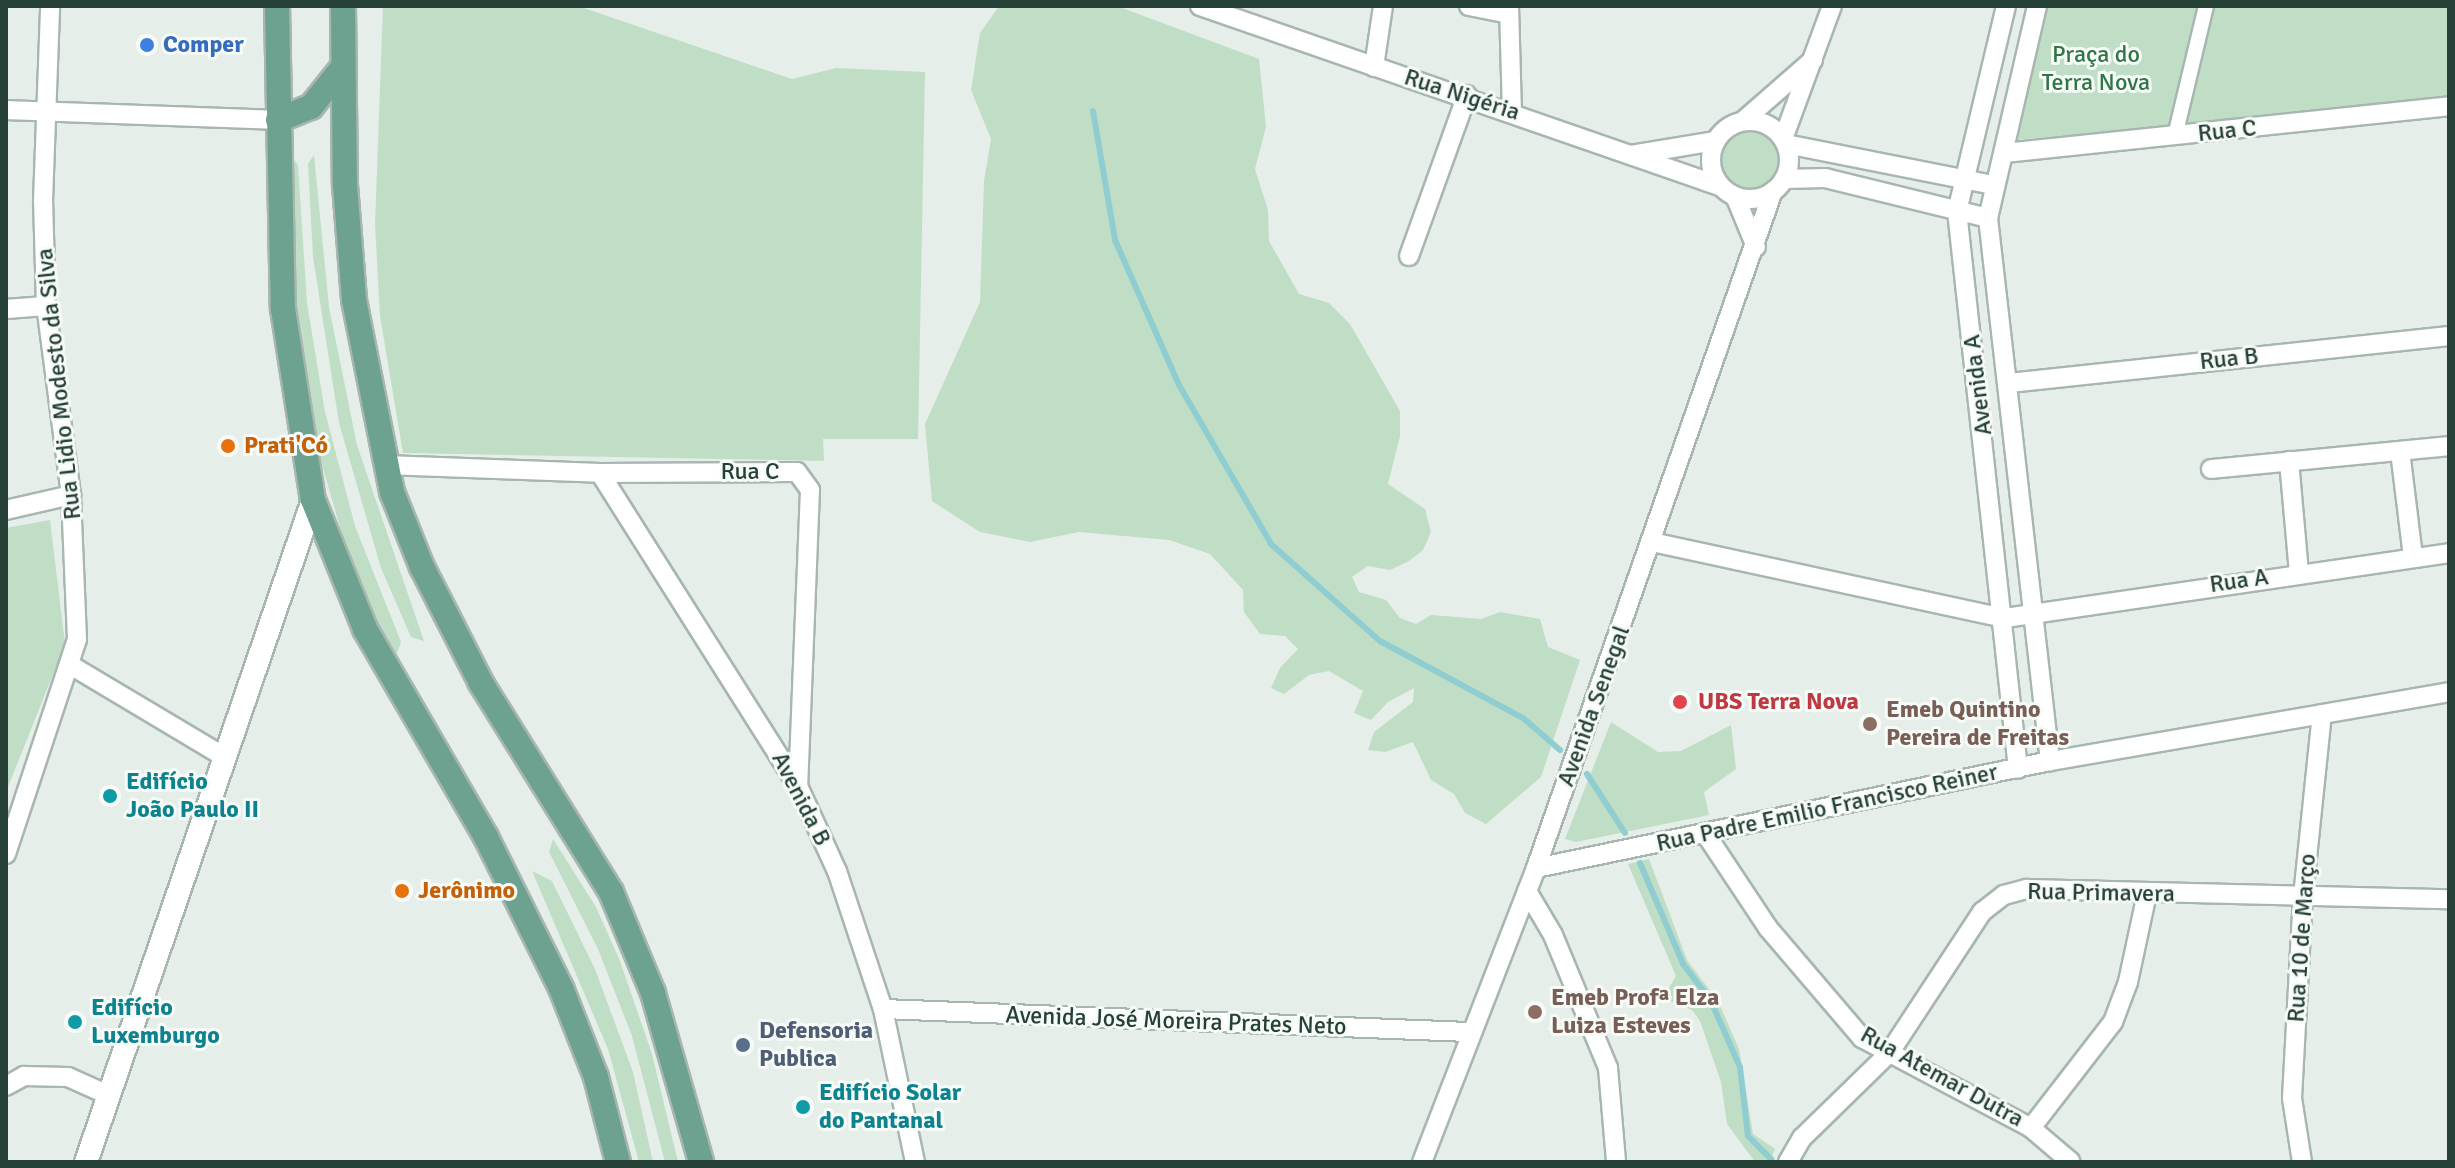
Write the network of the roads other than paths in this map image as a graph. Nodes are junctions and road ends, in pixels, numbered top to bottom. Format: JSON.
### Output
{"nodes":[{"id":1,"x":50,"y":6,"type":"edge"},
{"id":2,"x":277,"y":6,"type":"edge"},
{"id":3,"x":343,"y":6,"type":"edge"},
{"id":4,"x":1200,"y":6,"type":"edge"},
{"id":5,"x":1383,"y":6,"type":"edge"},
{"id":6,"x":1469,"y":6,"type":"edge"},
{"id":7,"x":1832,"y":6,"type":"edge"},
{"id":8,"x":2006,"y":6,"type":"edge"},
{"id":9,"x":2037,"y":6,"type":"edge"},
{"id":10,"x":2206,"y":6,"type":"edge"},
{"id":11,"x":1509,"y":10,"type":"edge"},
{"id":12,"x":1227,"y":11,"type":"edge"},
{"id":13,"x":1815,"y":58,"type":"junction"},
{"id":14,"x":1374,"y":67,"type":"junction"},
{"id":15,"x":342,"y":68,"type":"junction"},
{"id":16,"x":1467,"y":95,"type":"junction"},
{"id":17,"x":2449,"y":106,"type":"edge"},
{"id":18,"x":6,"y":110,"type":"edge"},
{"id":19,"x":1512,"y":111,"type":"junction"},
{"id":20,"x":47,"y":113,"type":"junction"},
{"id":21,"x":278,"y":120,"type":"junction"},
{"id":22,"x":1743,"y":121,"type":"junction"},
{"id":23,"x":2175,"y":136,"type":"junction"},
{"id":24,"x":1716,"y":141,"type":"junction"},
{"id":25,"x":1785,"y":141,"type":"junction"},
{"id":26,"x":2004,"y":153,"type":"junction"},
{"id":27,"x":1630,"y":155,"type":"junction"},
{"id":28,"x":1963,"y":181,"type":"junction"},
{"id":29,"x":1778,"y":185,"type":"junction"},
{"id":30,"x":1993,"y":185,"type":"junction"},
{"id":31,"x":1729,"y":192,"type":"junction"},
{"id":32,"x":1957,"y":211,"type":"junction"},
{"id":33,"x":1988,"y":218,"type":"junction"},
{"id":34,"x":1756,"y":247,"type":"junction"},
{"id":35,"x":1409,"y":256,"type":"dead end"},
{"id":36,"x":46,"y":306,"type":"junction"},
{"id":37,"x":6,"y":309,"type":"edge"},
{"id":38,"x":2449,"y":336,"type":"edge"},
{"id":39,"x":2009,"y":383,"type":"junction"},
{"id":40,"x":2449,"y":446,"type":"edge"},
{"id":41,"x":2400,"y":451,"type":"junction"},
{"id":42,"x":2289,"y":461,"type":"junction"},
{"id":43,"x":385,"y":465,"type":"junction"},
{"id":44,"x":2211,"y":469,"type":"dead end"},
{"id":45,"x":600,"y":473,"type":"junction"},
{"id":46,"x":71,"y":495,"type":"junction"},
{"id":47,"x":313,"y":500,"type":"junction"},
{"id":48,"x":6,"y":510,"type":"edge"},
{"id":49,"x":1652,"y":542,"type":"junction"},
{"id":50,"x":2449,"y":553,"type":"edge"},
{"id":51,"x":2413,"y":557,"type":"junction"},
{"id":52,"x":2299,"y":573,"type":"junction"},
{"id":53,"x":2029,"y":612,"type":"junction"},
{"id":54,"x":2005,"y":618,"type":"junction"},
{"id":55,"x":72,"y":666,"type":"junction"},
{"id":56,"x":2449,"y":692,"type":"edge"},
{"id":57,"x":2322,"y":714,"type":"junction"},
{"id":58,"x":223,"y":756,"type":"junction"},
{"id":59,"x":2050,"y":761,"type":"junction"},
{"id":60,"x":2018,"y":769,"type":"junction"},
{"id":61,"x":798,"y":786,"type":"junction"},
{"id":62,"x":25,"y":802,"type":"junction"},
{"id":63,"x":6,"y":806,"type":"edge"},
{"id":64,"x":1705,"y":833,"type":"junction"},
{"id":65,"x":6,"y":854,"type":"edge"},
{"id":66,"x":1536,"y":868,"type":"junction"},
{"id":67,"x":1527,"y":891,"type":"junction"},
{"id":68,"x":2147,"y":893,"type":"junction"},
{"id":69,"x":2303,"y":897,"type":"junction"},
{"id":70,"x":2449,"y":899,"type":"edge"},
{"id":71,"x":883,"y":1009,"type":"junction"},
{"id":72,"x":1469,"y":1032,"type":"junction"},
{"id":73,"x":1890,"y":1052,"type":"junction"},
{"id":74,"x":6,"y":1086,"type":"edge"},
{"id":75,"x":108,"y":1095,"type":"junction"},
{"id":76,"x":2031,"y":1128,"type":"junction"},
{"id":77,"x":86,"y":1162,"type":"edge"},
{"id":78,"x":618,"y":1162,"type":"edge"},
{"id":79,"x":701,"y":1162,"type":"edge"},
{"id":80,"x":915,"y":1162,"type":"edge"},
{"id":81,"x":1422,"y":1162,"type":"edge"},
{"id":82,"x":1616,"y":1162,"type":"edge"},
{"id":83,"x":1788,"y":1162,"type":"edge"},
{"id":84,"x":2071,"y":1162,"type":"edge"},
{"id":85,"x":2302,"y":1162,"type":"edge"}],
"edges":[{"from":1,"to":20,"type":"street","name":"Rua Lidio Modesto da Silva"},
{"from":2,"to":21,"type":"main road"},
{"from":3,"to":15,"type":"main road"},
{"from":4,"to":12,"type":"street","name":"Rua Nigéria"},
{"from":5,"to":14,"type":"street"},
{"from":6,"to":11,"type":"street"},
{"from":7,"to":13,"type":"street"},
{"from":8,"to":28,"type":"street","name":"Avenida A"},
{"from":9,"to":26,"type":"street","name":"Avenida A"},
{"from":10,"to":23,"type":"street"},
{"from":11,"to":19,"type":"street"},
{"from":12,"to":14,"type":"street","name":"Rua Nigéria"},
{"from":13,"to":22,"type":"street"},
{"from":13,"to":25,"type":"street"},
{"from":14,"to":16,"type":"street","name":"Rua Nigéria"},
{"from":15,"to":21,"type":"main road"},
{"from":15,"to":43,"type":"main road"},
{"from":16,"to":19,"type":"street","name":"Rua Nigéria"},
{"from":16,"to":35,"type":"street"},
{"from":17,"to":23,"type":"street","name":"Rua C"},
{"from":18,"to":20,"type":"street"},
{"from":19,"to":27,"type":"street","name":"Rua Nigéria"},
{"from":20,"to":21,"type":"street"},
{"from":20,"to":36,"type":"street","name":"Rua Lidio Modesto da Silva"},
{"from":21,"to":47,"type":"main road"},
{"from":22,"to":24,"type":"street"},
{"from":22,"to":25,"type":"street"},
{"from":23,"to":26,"type":"street","name":"Rua C"},
{"from":24,"to":27,"type":"street"},
{"from":24,"to":31,"type":"street"},
{"from":25,"to":28,"type":"street"},
{"from":25,"to":29,"type":"street"},
{"from":26,"to":30,"type":"street","name":"Avenida A"},
{"from":27,"to":31,"type":"street","name":"Rua Nigéria"},
{"from":28,"to":30,"type":"street"},
{"from":28,"to":32,"type":"street","name":"Avenida A"},
{"from":29,"to":31,"type":"street","name":"Rua Nigéria"},
{"from":29,"to":32,"type":"street","name":"Rua Nigéria"},
{"from":29,"to":34,"type":"street","name":"Avenida Senegal"},
{"from":30,"to":33,"type":"street","name":"Avenida A"},
{"from":31,"to":34,"type":"street"},
{"from":32,"to":33,"type":"street","name":"Rua Nigéria"},
{"from":32,"to":54,"type":"street","name":"Avenida A"},
{"from":33,"to":39,"type":"street","name":"Avenida A"},
{"from":34,"to":49,"type":"street","name":"Avenida Senegal"},
{"from":36,"to":37,"type":"street"},
{"from":36,"to":46,"type":"street","name":"Rua Lidio Modesto da Silva"},
{"from":38,"to":39,"type":"street","name":"Rua B"},
{"from":39,"to":53,"type":"street","name":"Avenida A"},
{"from":40,"to":41,"type":"street"},
{"from":41,"to":42,"type":"street"},
{"from":41,"to":51,"type":"street"},
{"from":42,"to":44,"type":"street"},
{"from":42,"to":52,"type":"street"},
{"from":43,"to":45,"type":"street","name":"Rua C"},
{"from":43,"to":79,"type":"main road"},
{"from":45,"to":61,"type":"street","name":"Avenida B"},
{"from":45,"to":61,"type":"street","name":"Rua C"},
{"from":46,"to":48,"type":"street"},
{"from":46,"to":55,"type":"street","name":"Rua Lidio Modesto da Silva"},
{"from":47,"to":58,"type":"street"},
{"from":47,"to":78,"type":"main road"},
{"from":49,"to":54,"type":"street"},
{"from":49,"to":66,"type":"street","name":"Avenida Senegal"},
{"from":50,"to":51,"type":"street","name":"Rua A"},
{"from":51,"to":52,"type":"street","name":"Rua A"},
{"from":52,"to":53,"type":"street","name":"Rua A"},
{"from":53,"to":54,"type":"street","name":"Rua A"},
{"from":53,"to":59,"type":"street","name":"Avenida A"},
{"from":54,"to":60,"type":"street","name":"Avenida A"},
{"from":55,"to":58,"type":"street"},
{"from":55,"to":62,"type":"street","name":"Rua Lidio Modesto da Silva"},
{"from":56,"to":57,"type":"street","name":"Rua Padre Emilio Francisco Reiner"},
{"from":57,"to":59,"type":"street","name":"Rua Padre Emilio Francisco Reiner"},
{"from":57,"to":69,"type":"street","name":"Rua 10 de Março"},
{"from":58,"to":75,"type":"street"},
{"from":59,"to":60,"type":"street","name":"Rua Padre Emilio Francisco Reiner"},
{"from":60,"to":64,"type":"street","name":"Rua Padre Emilio Francisco Reiner"},
{"from":61,"to":71,"type":"street","name":"Avenida B"},
{"from":62,"to":63,"type":"street"},
{"from":62,"to":65,"type":"street","name":"Rua Lidio Modesto da Silva"},
{"from":64,"to":66,"type":"street","name":"Rua Padre Emilio Francisco Reiner"},
{"from":64,"to":73,"type":"street","name":"Rua Atemar Dutra"},
{"from":66,"to":67,"type":"street","name":"Avenida Senegal"},
{"from":67,"to":72,"type":"street","name":"Avenida Senegal"},
{"from":67,"to":82,"type":"street"},
{"from":68,"to":69,"type":"street","name":"Rua Primavera"},
{"from":68,"to":73,"type":"street","name":"Rua Primavera"},
{"from":68,"to":76,"type":"street"},
{"from":69,"to":70,"type":"street","name":"Rua Primavera"},
{"from":69,"to":85,"type":"street","name":"Rua 10 de Março"},
{"from":71,"to":72,"type":"street","name":"Avenida José Moreira Prates Neto"},
{"from":71,"to":80,"type":"street","name":"Avenida B"},
{"from":72,"to":81,"type":"street","name":"Avenida Senegal"},
{"from":73,"to":76,"type":"street","name":"Rua Atemar Dutra"},
{"from":73,"to":83,"type":"street","name":"Rua Primavera"},
{"from":74,"to":75,"type":"street"},
{"from":75,"to":77,"type":"street"},
{"from":76,"to":84,"type":"street","name":"Rua Atemar Dutra"}]}
